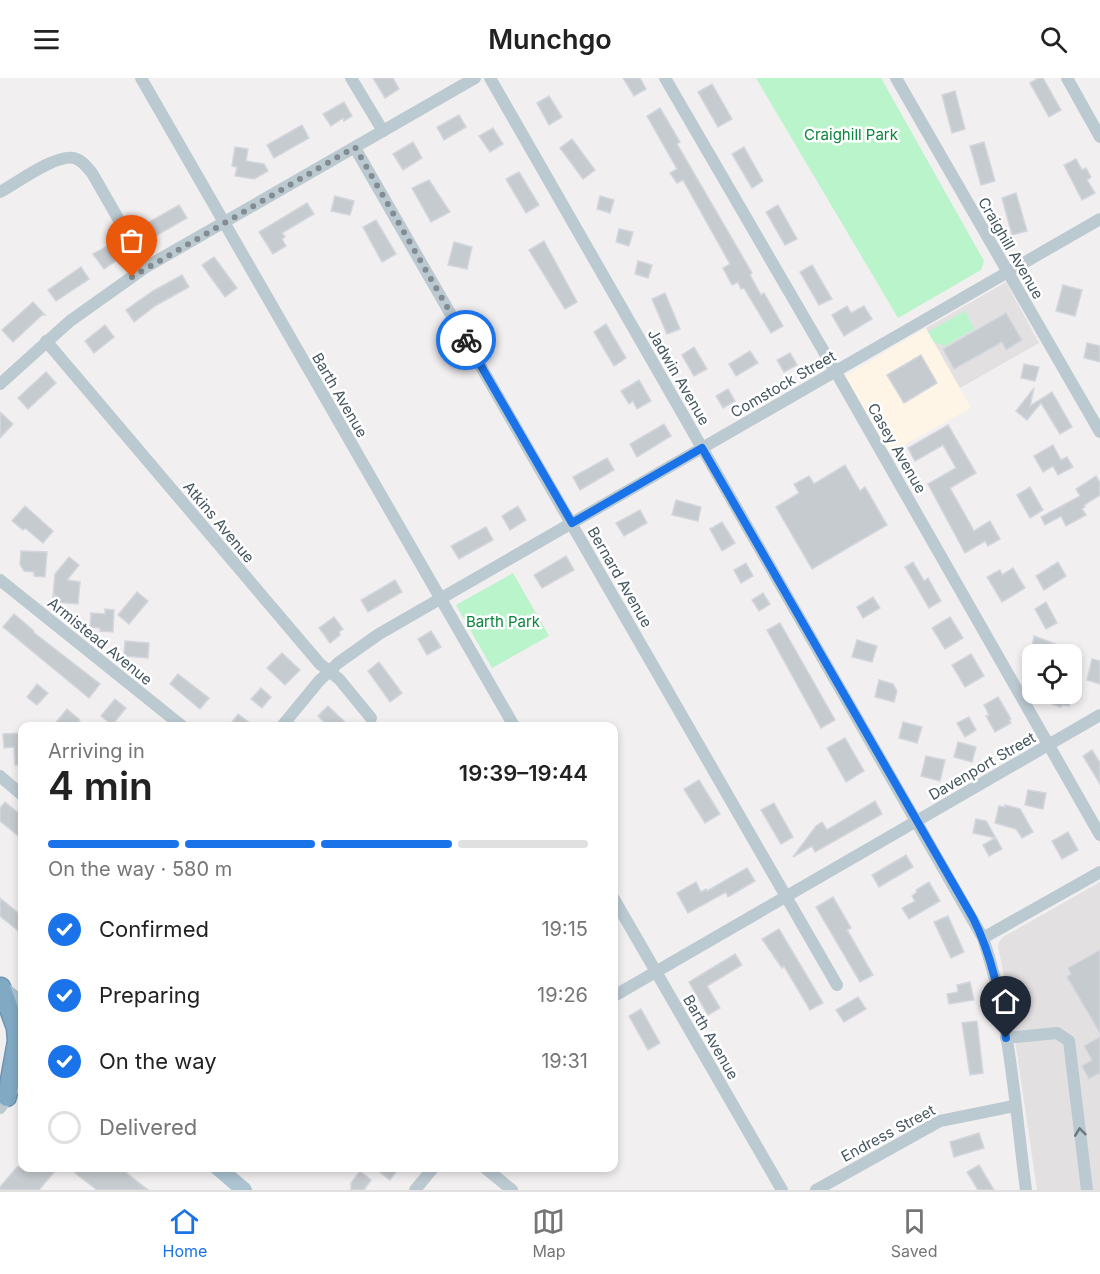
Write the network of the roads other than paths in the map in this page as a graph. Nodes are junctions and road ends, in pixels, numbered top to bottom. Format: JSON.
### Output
{"nodes":[{"id":1,"x":141,"y":78,"type":"edge"},
{"id":2,"x":351,"y":78,"type":"edge"},
{"id":3,"x":475,"y":78,"type":"edge"},
{"id":4,"x":490,"y":78,"type":"edge"},
{"id":5,"x":665,"y":78,"type":"edge"},
{"id":6,"x":896,"y":78,"type":"edge"},
{"id":7,"x":1067,"y":78,"type":"edge"},
{"id":8,"x":383,"y":131,"type":"junction"},
{"id":9,"x":1100,"y":137,"type":"edge"},
{"id":10,"x":355,"y":147,"type":"junction"},
{"id":11,"x":0,"y":192,"type":"edge"},
{"id":12,"x":1100,"y":219,"type":"edge"},
{"id":13,"x":224,"y":223,"type":"junction"},
{"id":14,"x":146,"y":267,"type":"junction"},
{"id":15,"x":1008,"y":272,"type":"junction"},
{"id":16,"x":46,"y":341,"type":"junction"},
{"id":17,"x":835,"y":371,"type":"junction"},
{"id":18,"x":0,"y":384,"type":"edge"},
{"id":19,"x":1100,"y":432,"type":"edge"},
{"id":20,"x":702,"y":448,"type":"junction"},
{"id":21,"x":572,"y":523,"type":"junction"},
{"id":22,"x":0,"y":580,"type":"edge"},
{"id":23,"x":441,"y":598,"type":"junction"},
{"id":24,"x":329,"y":671,"type":"junction"},
{"id":25,"x":1100,"y":715,"type":"edge"},
{"id":26,"x":371,"y":718,"type":"dead end"},
{"id":27,"x":177,"y":722,"type":"edge"},
{"id":28,"x":285,"y":722,"type":"edge"},
{"id":29,"x":512,"y":722,"type":"edge"},
{"id":30,"x":1049,"y":744,"type":"junction"},
{"id":31,"x":0,"y":776,"type":"edge"},
{"id":32,"x":18,"y":792,"type":"edge"},
{"id":33,"x":917,"y":821,"type":"junction"},
{"id":34,"x":1100,"y":835,"type":"edge"},
{"id":35,"x":1100,"y":873,"type":"edge"},
{"id":36,"x":786,"y":897,"type":"junction"},
{"id":37,"x":618,"y":906,"type":"edge"},
{"id":38,"x":983,"y":938,"type":"junction"},
{"id":39,"x":656,"y":972,"type":"junction"},
{"id":40,"x":837,"y":985,"type":"dead end"},
{"id":41,"x":0,"y":987,"type":"edge"},
{"id":42,"x":618,"y":994,"type":"edge"},
{"id":43,"x":18,"y":1002,"type":"edge"},
{"id":44,"x":1006,"y":1038,"type":"junction"},
{"id":45,"x":18,"y":1083,"type":"edge"},
{"id":46,"x":10,"y":1098,"type":"edge"},
{"id":47,"x":1014,"y":1106,"type":"junction"},
{"id":48,"x":223,"y":1172,"type":"edge"},
{"id":49,"x":430,"y":1172,"type":"edge"},
{"id":50,"x":490,"y":1172,"type":"edge"},
{"id":51,"x":244,"y":1190,"type":"edge"},
{"id":52,"x":415,"y":1190,"type":"edge"},
{"id":53,"x":512,"y":1190,"type":"edge"},
{"id":54,"x":782,"y":1190,"type":"edge"},
{"id":55,"x":816,"y":1190,"type":"edge"},
{"id":56,"x":1026,"y":1190,"type":"edge"},
{"id":57,"x":1087,"y":1190,"type":"edge"}],
"edges":[{"from":1,"to":13,"type":"street","name":"Barth Avenue"},
{"from":2,"to":8,"type":"street"},
{"from":3,"to":8,"type":"street"},
{"from":4,"to":20,"type":"street","name":"Jadwin Avenue"},
{"from":5,"to":17,"type":"street","name":"Casey Avenue"},
{"from":6,"to":15,"type":"street","name":"Craighill Avenue"},
{"from":7,"to":9,"type":"street"},
{"from":8,"to":10,"type":"street"},
{"from":10,"to":13,"type":"street"},
{"from":10,"to":21,"type":"street","name":"Bernard Avenue"},
{"from":11,"to":14,"type":"street"},
{"from":12,"to":15,"type":"street","name":"Comstock Street"},
{"from":13,"to":14,"type":"street"},
{"from":13,"to":23,"type":"street","name":"Barth Avenue"},
{"from":14,"to":16,"type":"street"},
{"from":15,"to":17,"type":"street","name":"Comstock Street"},
{"from":15,"to":19,"type":"street","name":"Craighill Avenue"},
{"from":16,"to":18,"type":"street"},
{"from":16,"to":24,"type":"street","name":"Atkins Avenue"},
{"from":17,"to":20,"type":"street","name":"Comstock Street"},
{"from":17,"to":30,"type":"street","name":"Casey Avenue"},
{"from":20,"to":21,"type":"street","name":"Comstock Street"},
{"from":20,"to":33,"type":"street","name":"Jadwin Avenue"},
{"from":21,"to":23,"type":"street","name":"Comstock Street"},
{"from":21,"to":36,"type":"street","name":"Bernard Avenue"},
{"from":22,"to":27,"type":"street","name":"Armistead Avenue"},
{"from":23,"to":24,"type":"street","name":"Comstock Street"},
{"from":23,"to":29,"type":"street","name":"Barth Avenue"},
{"from":24,"to":26,"type":"street","name":"Atkins Avenue"},
{"from":24,"to":28,"type":"street","name":"Comstock Street"},
{"from":25,"to":30,"type":"street","name":"Davenport Street"},
{"from":30,"to":33,"type":"street","name":"Davenport Street"},
{"from":30,"to":34,"type":"street","name":"Casey Avenue"},
{"from":31,"to":32,"type":"street"},
{"from":33,"to":36,"type":"street","name":"Davenport Street"},
{"from":33,"to":38,"type":"street","name":"Jadwin Avenue"},
{"from":35,"to":38,"type":"street"},
{"from":36,"to":39,"type":"street","name":"Davenport Street"},
{"from":36,"to":40,"type":"street"},
{"from":37,"to":39,"type":"street","name":"Barth Avenue"},
{"from":38,"to":44,"type":"street","name":"Jadwin Avenue"},
{"from":39,"to":42,"type":"street","name":"Davenport Street"},
{"from":39,"to":54,"type":"street","name":"Barth Avenue"},
{"from":41,"to":43,"type":"main road"},
{"from":41,"to":46,"type":"highway"},
{"from":44,"to":47,"type":"street","name":"Jadwin Avenue"},
{"from":57,"to":44,"type":"street","one_way":true},
{"from":45,"to":46,"type":"street"},
{"from":47,"to":55,"type":"street","name":"Endress Street"},
{"from":47,"to":56,"type":"street","name":"Jadwin Avenue"},
{"from":48,"to":51,"type":"main road"},
{"from":49,"to":52,"type":"street"},
{"from":50,"to":53,"type":"street"}]}
